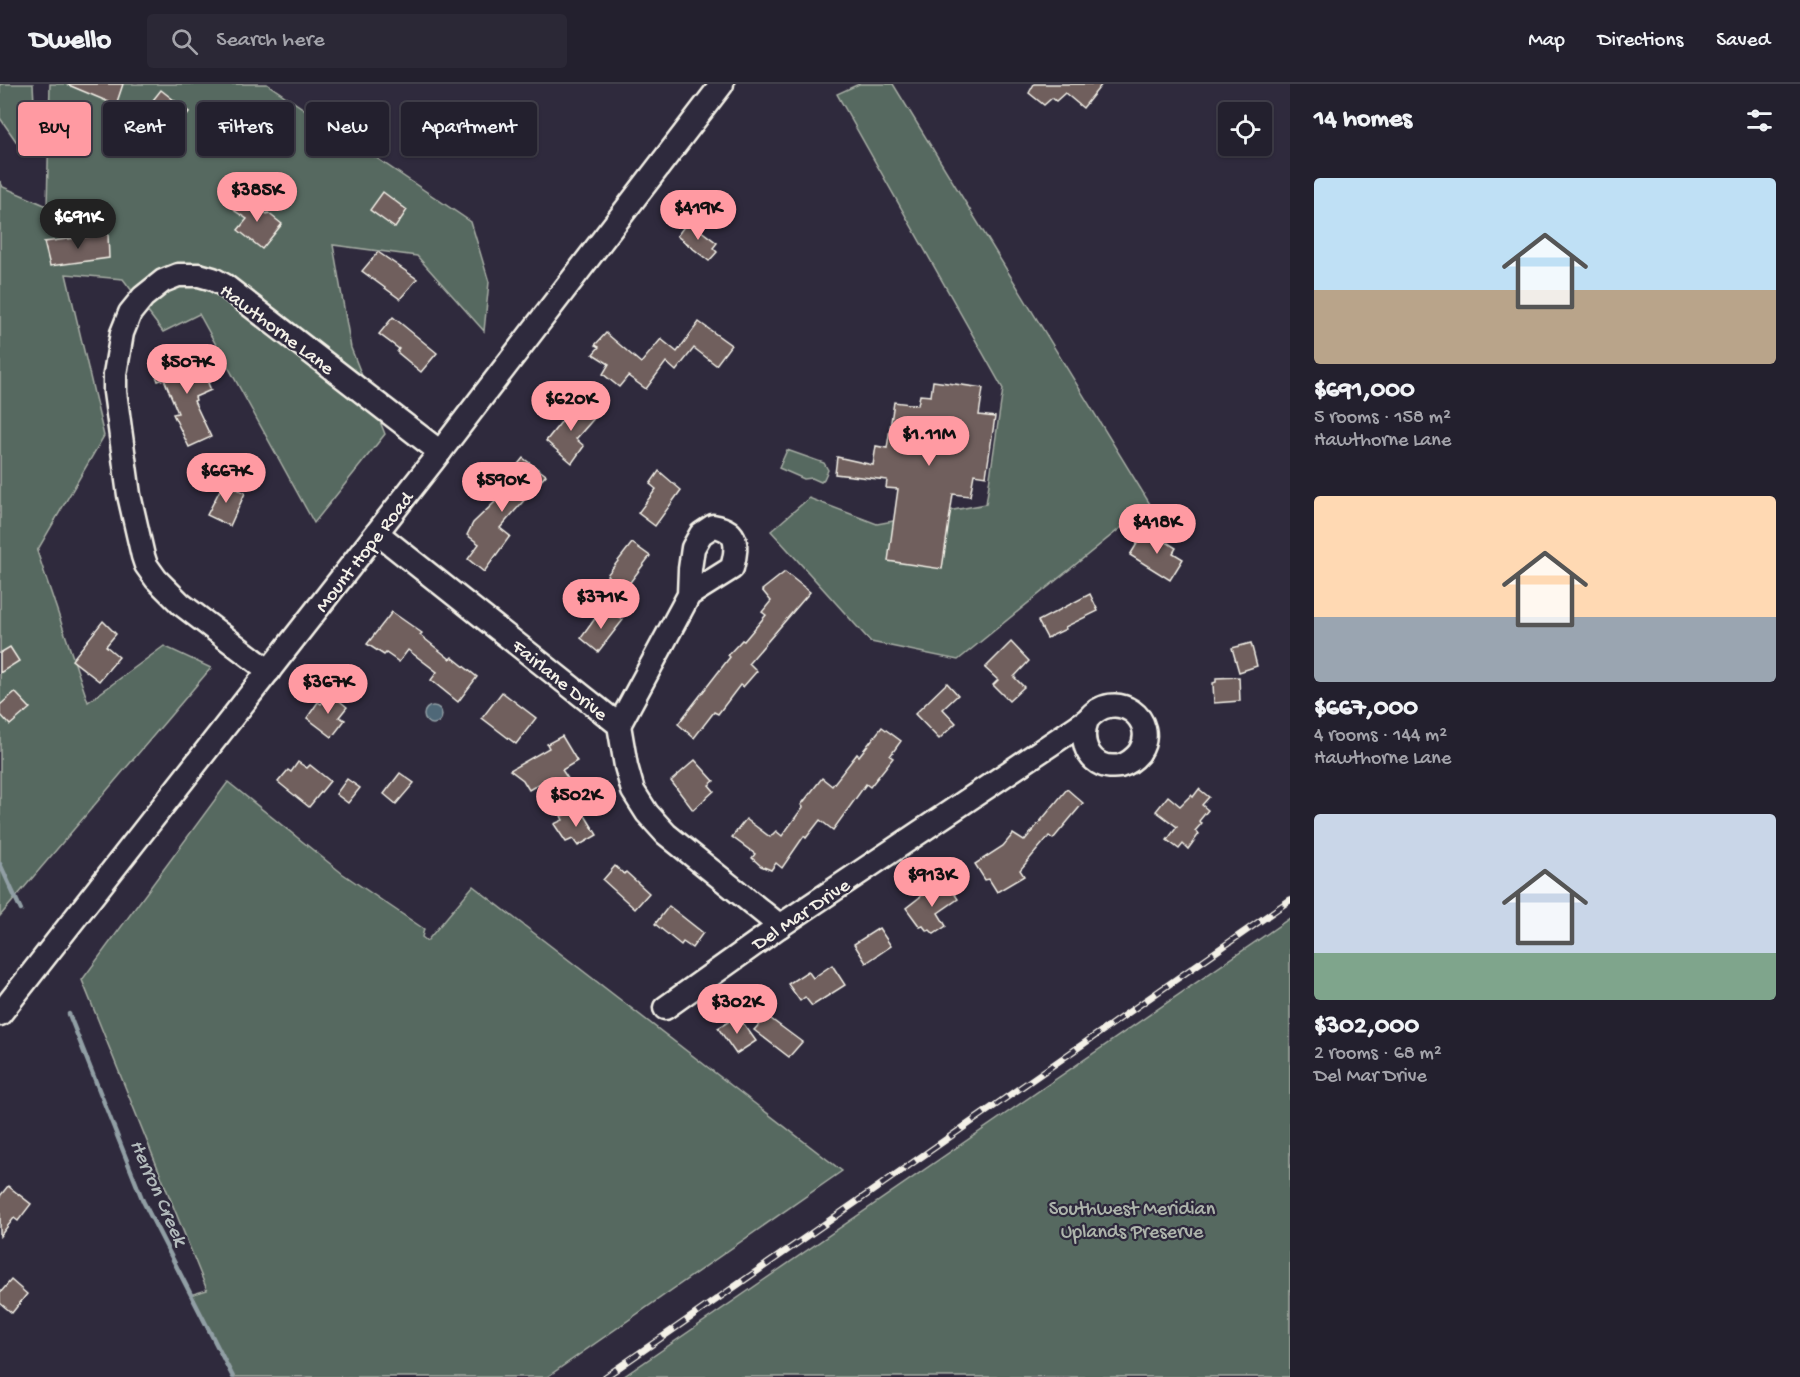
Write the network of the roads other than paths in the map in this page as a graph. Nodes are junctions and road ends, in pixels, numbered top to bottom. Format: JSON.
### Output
{"nodes":[{"id":1,"x":722,"y":84,"type":"edge"},
{"id":2,"x":440,"y":452,"type":"junction"},
{"id":3,"x":377,"y":533,"type":"junction"},
{"id":4,"x":690,"y":595,"type":"dead end"},
{"id":5,"x":268,"y":671,"type":"junction"},
{"id":6,"x":1087,"y":720,"type":"dead end"},
{"id":7,"x":619,"y":725,"type":"junction"},
{"id":8,"x":780,"y":926,"type":"junction"},
{"id":9,"x":665,"y":1008,"type":"dead end"},
{"id":10,"x":0,"y":1014,"type":"edge"}],
"edges":[{"from":1,"to":2,"type":"street","name":"Mount Hope Road"},
{"from":2,"to":3,"type":"street","name":"Mount Hope Road"},
{"from":2,"to":5,"type":"street","name":"Hawthorne Lane"},
{"from":3,"to":5,"type":"street","name":"Mount Hope Road"},
{"from":3,"to":7,"type":"street","name":"Fairlane Drive"},
{"from":4,"to":7,"type":"street"},
{"from":5,"to":10,"type":"street","name":"Mount Hope Road"},
{"from":6,"to":8,"type":"street","name":"Del Mar Drive"},
{"from":7,"to":8,"type":"street","name":"Fairlane Drive"},
{"from":8,"to":9,"type":"street","name":"Del Mar Drive"}]}
